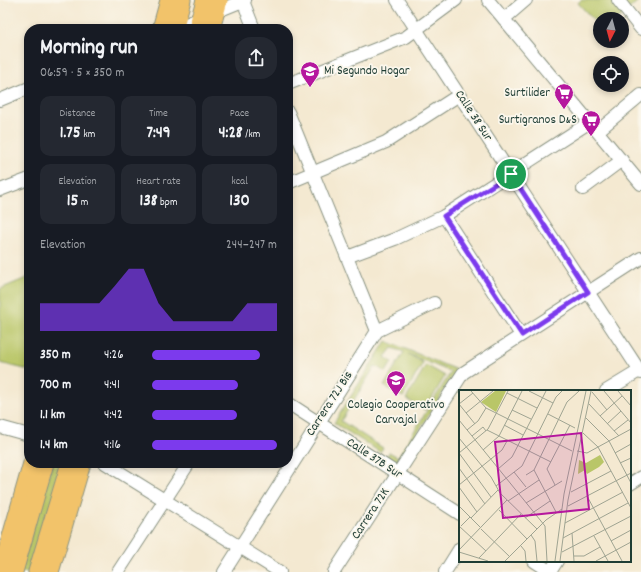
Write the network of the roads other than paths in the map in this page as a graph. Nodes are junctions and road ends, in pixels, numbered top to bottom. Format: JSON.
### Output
{"nodes":[{"id":1,"x":169,"y":0,"type":"edge"},
{"id":2,"x":182,"y":0,"type":"edge"},
{"id":3,"x":244,"y":0,"type":"edge"},
{"id":4,"x":397,"y":0,"type":"edge"},
{"id":5,"x":456,"y":0,"type":"edge"},
{"id":6,"x":488,"y":0,"type":"edge"},
{"id":7,"x":526,"y":0,"type":"edge"},
{"id":8,"x":618,"y":0,"type":"edge"},
{"id":9,"x":208,"y":15,"type":"edge"},
{"id":10,"x":504,"y":19,"type":"junction"},
{"id":11,"x":162,"y":24,"type":"edge"},
{"id":12,"x":175,"y":24,"type":"edge"},
{"id":13,"x":186,"y":24,"type":"edge"},
{"id":14,"x":252,"y":24,"type":"edge"},
{"id":15,"x":641,"y":28,"type":"edge"},
{"id":16,"x":417,"y":30,"type":"junction"},
{"id":17,"x":293,"y":82,"type":"edge"},
{"id":18,"x":24,"y":89,"type":"edge"},
{"id":19,"x":459,"y":95,"type":"junction"},
{"id":20,"x":641,"y":95,"type":"edge"},
{"id":21,"x":1,"y":96,"type":"edge"},
{"id":22,"x":293,"y":124,"type":"edge"},
{"id":23,"x":594,"y":127,"type":"junction"},
{"id":24,"x":622,"y":160,"type":"junction"},
{"id":25,"x":313,"y":173,"type":"junction"},
{"id":26,"x":511,"y":174,"type":"junction"},
{"id":27,"x":24,"y":181,"type":"edge"},
{"id":28,"x":293,"y":181,"type":"edge"},
{"id":29,"x":641,"y":184,"type":"edge"},
{"id":30,"x":583,"y":189,"type":"dead end"},
{"id":31,"x":0,"y":190,"type":"edge"},
{"id":32,"x":444,"y":216,"type":"junction"},
{"id":33,"x":347,"y":257,"type":"junction"},
{"id":34,"x":641,"y":258,"type":"edge"},
{"id":35,"x":588,"y":292,"type":"junction"},
{"id":36,"x":434,"y":303,"type":"dead end"},
{"id":37,"x":377,"y":331,"type":"junction"},
{"id":38,"x":522,"y":335,"type":"junction"},
{"id":39,"x":640,"y":372,"type":"edge"},
{"id":40,"x":608,"y":390,"type":"edge"},
{"id":41,"x":293,"y":407,"type":"edge"},
{"id":42,"x":318,"y":423,"type":"junction"},
{"id":43,"x":0,"y":427,"type":"edge"},
{"id":44,"x":24,"y":434,"type":"edge"},
{"id":45,"x":293,"y":462,"type":"edge"},
{"id":46,"x":31,"y":468,"type":"edge"},
{"id":47,"x":45,"y":468,"type":"edge"},
{"id":48,"x":68,"y":468,"type":"edge"},
{"id":49,"x":81,"y":468,"type":"edge"},
{"id":50,"x":112,"y":468,"type":"edge"},
{"id":51,"x":186,"y":468,"type":"edge"},
{"id":52,"x":289,"y":468,"type":"edge"},
{"id":53,"x":398,"y":474,"type":"junction"},
{"id":54,"x":641,"y":477,"type":"edge"},
{"id":55,"x":631,"y":483,"type":"edge"},
{"id":56,"x":165,"y":501,"type":"junction"},
{"id":57,"x":459,"y":513,"type":"edge"},
{"id":58,"x":239,"y":547,"type":"junction"},
{"id":59,"x":459,"y":550,"type":"edge"},
{"id":60,"x":535,"y":562,"type":"edge"},
{"id":61,"x":556,"y":562,"type":"edge"},
{"id":62,"x":1,"y":572,"type":"edge"},
{"id":63,"x":14,"y":572,"type":"edge"},
{"id":64,"x":37,"y":572,"type":"edge"},
{"id":65,"x":50,"y":572,"type":"edge"},
{"id":66,"x":118,"y":572,"type":"edge"},
{"id":67,"x":224,"y":572,"type":"edge"},
{"id":68,"x":280,"y":572,"type":"edge"},
{"id":69,"x":334,"y":572,"type":"edge"},
{"id":70,"x":445,"y":572,"type":"edge"},
{"id":71,"x":550,"y":572,"type":"edge"}],
"edges":[{"from":1,"to":11,"type":"highway"},
{"from":2,"to":12,"type":"highway"},
{"from":3,"to":9,"type":"street"},
{"from":3,"to":14,"type":"street"},
{"from":4,"to":16,"type":"street","name":"Calle 38 Sur"},
{"from":5,"to":16,"type":"street"},
{"from":6,"to":10,"type":"street"},
{"from":7,"to":10,"type":"street"},
{"from":8,"to":15,"type":"street"},
{"from":9,"to":13,"type":"street"},
{"from":10,"to":23,"type":"street"},
{"from":16,"to":17,"type":"street"},
{"from":16,"to":19,"type":"street","name":"Calle 38 Sur"},
{"from":18,"to":21,"type":"street"},
{"from":19,"to":25,"type":"street"},
{"from":19,"to":26,"type":"street","name":"Calle 38 Sur"},
{"from":20,"to":23,"type":"street"},
{"from":22,"to":25,"type":"street"},
{"from":23,"to":24,"type":"street"},
{"from":23,"to":26,"type":"street"},
{"from":24,"to":29,"type":"street"},
{"from":24,"to":30,"type":"street"},
{"from":25,"to":28,"type":"street"},
{"from":25,"to":33,"type":"street"},
{"from":26,"to":32,"type":"street"},
{"from":26,"to":35,"type":"street","name":"Calle 38 Sur"},
{"from":27,"to":31,"type":"street"},
{"from":32,"to":33,"type":"street"},
{"from":32,"to":38,"type":"street"},
{"from":33,"to":37,"type":"street"},
{"from":34,"to":35,"type":"street","name":"Carrera 72K"},
{"from":35,"to":38,"type":"street","name":"Carrera 72K"},
{"from":35,"to":39,"type":"street","name":"Calle 38 Sur"},
{"from":36,"to":37,"type":"street"},
{"from":37,"to":42,"type":"street","name":"Carrera 72J Bis"},
{"from":38,"to":53,"type":"street","name":"Carrera 72K"},
{"from":39,"to":40,"type":"street"},
{"from":41,"to":42,"type":"street","name":"Calle 37B Sur"},
{"from":42,"to":45,"type":"street","name":"Carrera 72J Bis"},
{"from":42,"to":53,"type":"street","name":"Calle 37B Sur"},
{"from":43,"to":44,"type":"street"},
{"from":46,"to":62,"type":"highway"},
{"from":47,"to":63,"type":"highway"},
{"from":48,"to":64,"type":"highway"},
{"from":49,"to":65,"type":"highway"},
{"from":50,"to":56,"type":"street"},
{"from":51,"to":56,"type":"street"},
{"from":52,"to":58,"type":"street","name":"Carrera 72J Bis"},
{"from":53,"to":57,"type":"street","name":"Calle 37B Sur"},
{"from":53,"to":69,"type":"street","name":"Carrera 72K"},
{"from":54,"to":55,"type":"street"},
{"from":56,"to":58,"type":"street"},
{"from":56,"to":66,"type":"street"},
{"from":58,"to":67,"type":"street","name":"Carrera 72J Bis"},
{"from":58,"to":68,"type":"street"},
{"from":59,"to":70,"type":"street"},
{"from":60,"to":71,"type":"street"},
{"from":61,"to":71,"type":"street"}]}
